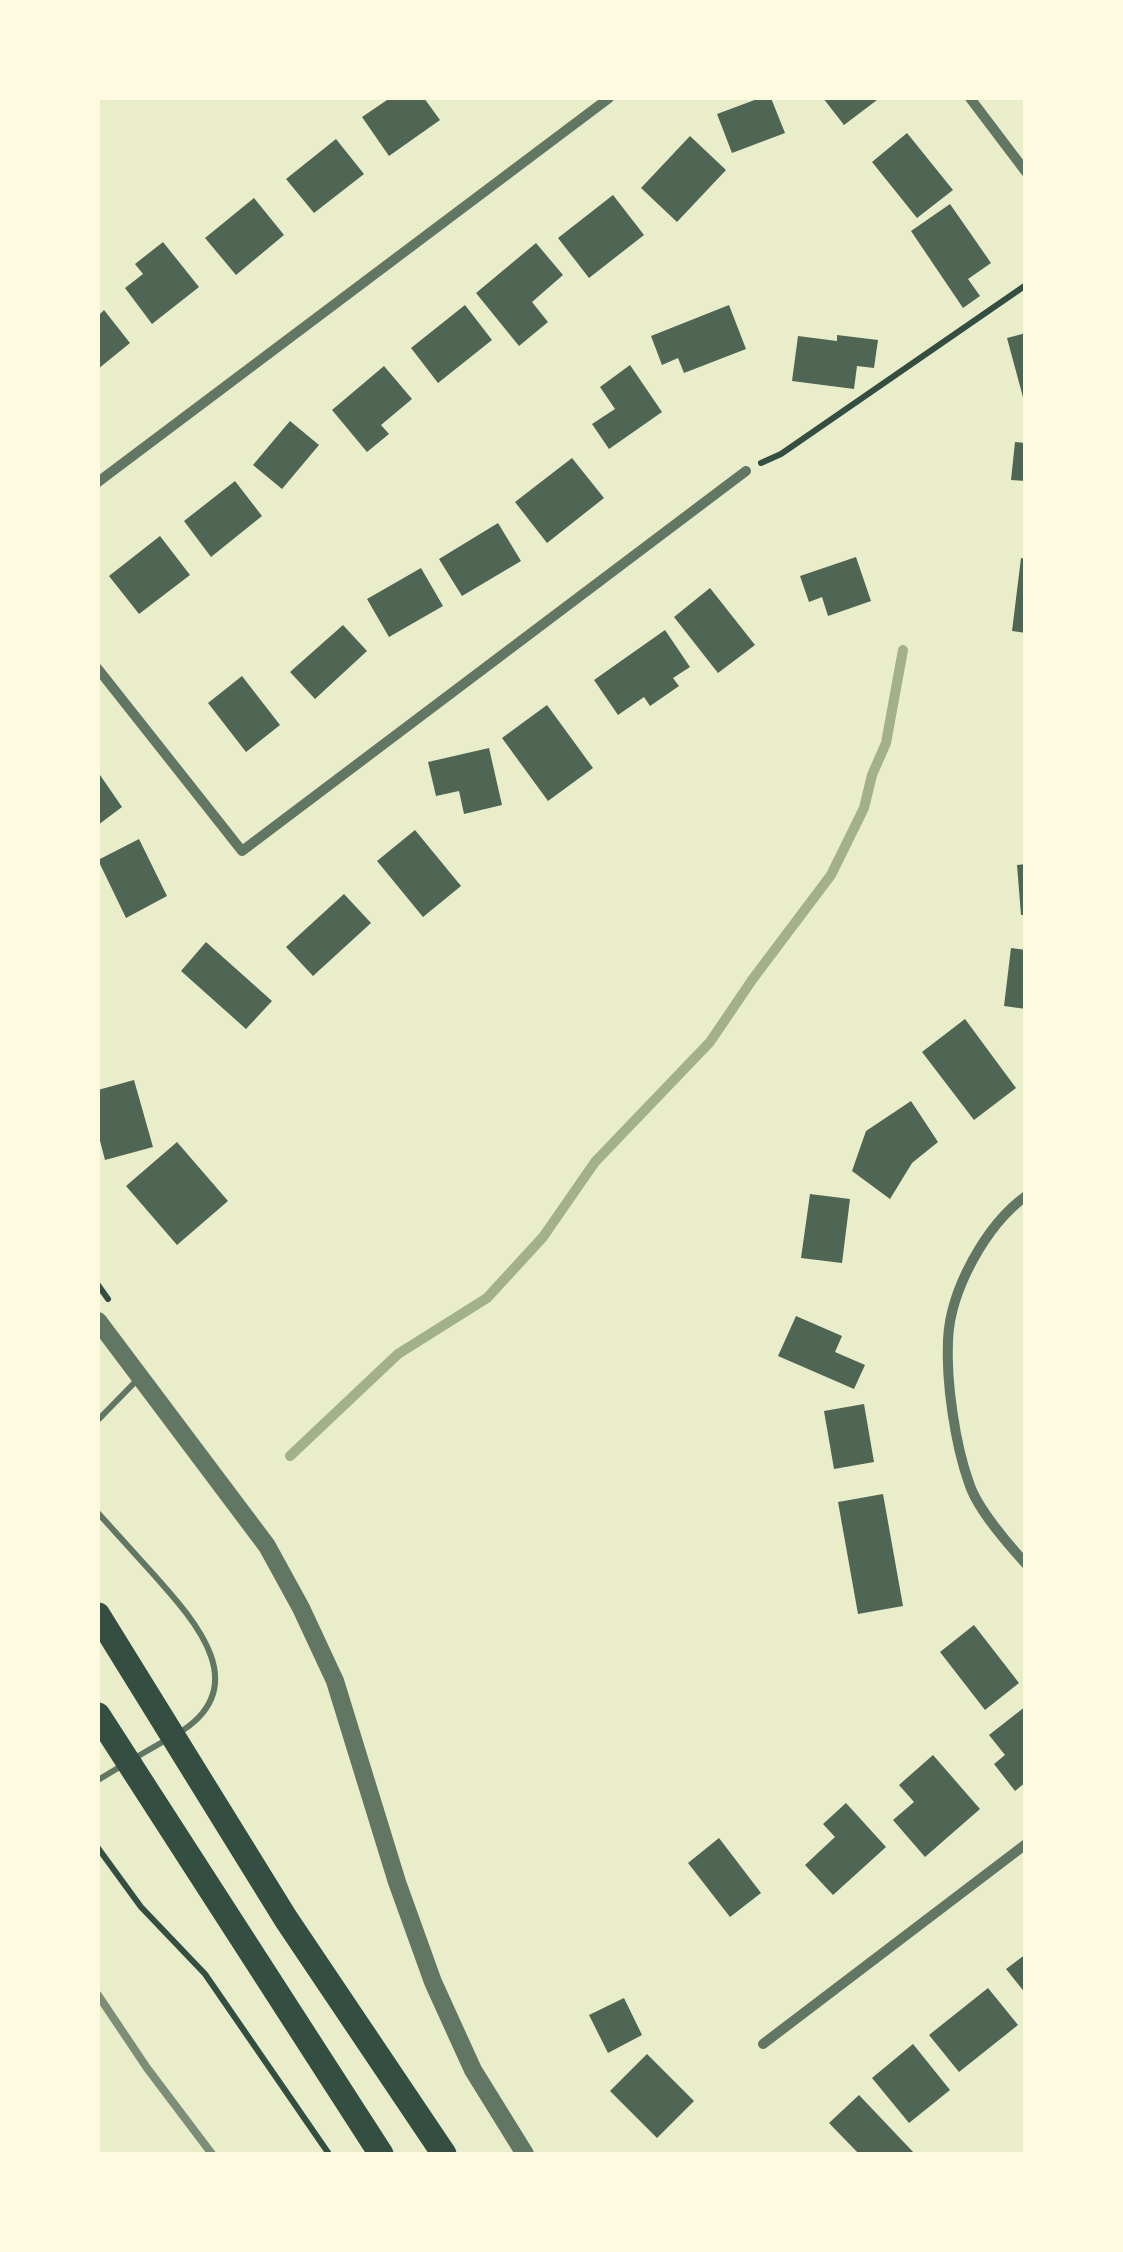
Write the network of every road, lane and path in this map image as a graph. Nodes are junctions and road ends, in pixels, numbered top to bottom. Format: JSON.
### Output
{"nodes":[{"id":1,"x":609,"y":98,"type":"edge"},
{"id":2,"x":970,"y":98,"type":"edge"},
{"id":3,"x":1026,"y":172,"type":"edge"},
{"id":4,"x":1026,"y":285,"type":"edge"},
{"id":5,"x":746,"y":471,"type":"joint"},
{"id":6,"x":98,"y":482,"type":"edge"},
{"id":7,"x":98,"y":668,"type":"edge"},
{"id":8,"x":1026,"y":1196,"type":"edge"},
{"id":9,"x":98,"y":1321,"type":"edge"},
{"id":10,"x":140,"y":1377,"type":"junction"},
{"id":11,"x":98,"y":1420,"type":"edge"},
{"id":12,"x":98,"y":1513,"type":"edge"},
{"id":13,"x":1026,"y":1564,"type":"edge"},
{"id":14,"x":98,"y":1615,"type":"edge"},
{"id":15,"x":98,"y":1715,"type":"edge"},
{"id":16,"x":98,"y":1780,"type":"edge"},
{"id":17,"x":1026,"y":1844,"type":"edge"},
{"id":18,"x":98,"y":1848,"type":"edge"},
{"id":19,"x":763,"y":2044,"type":"dead end"},
{"id":20,"x":329,"y":2154,"type":"edge"},
{"id":21,"x":381,"y":2154,"type":"edge"},
{"id":22,"x":444,"y":2154,"type":"edge"},
{"id":23,"x":525,"y":2154,"type":"edge"}],
"edges":[{"from":1,"to":6,"type":"street"},
{"from":2,"to":3,"type":"street"},
{"from":4,"to":5,"type":"path"},
{"from":5,"to":7,"type":"street"},
{"from":8,"to":13,"type":"street"},
{"from":9,"to":10,"type":"street"},
{"from":10,"to":11,"type":"lane"},
{"from":10,"to":23,"type":"street"},
{"from":12,"to":16,"type":"lane"},
{"from":14,"to":22,"type":"highway"},
{"from":15,"to":21,"type":"highway"},
{"from":17,"to":19,"type":"street"},
{"from":18,"to":20,"type":"path"}]}
